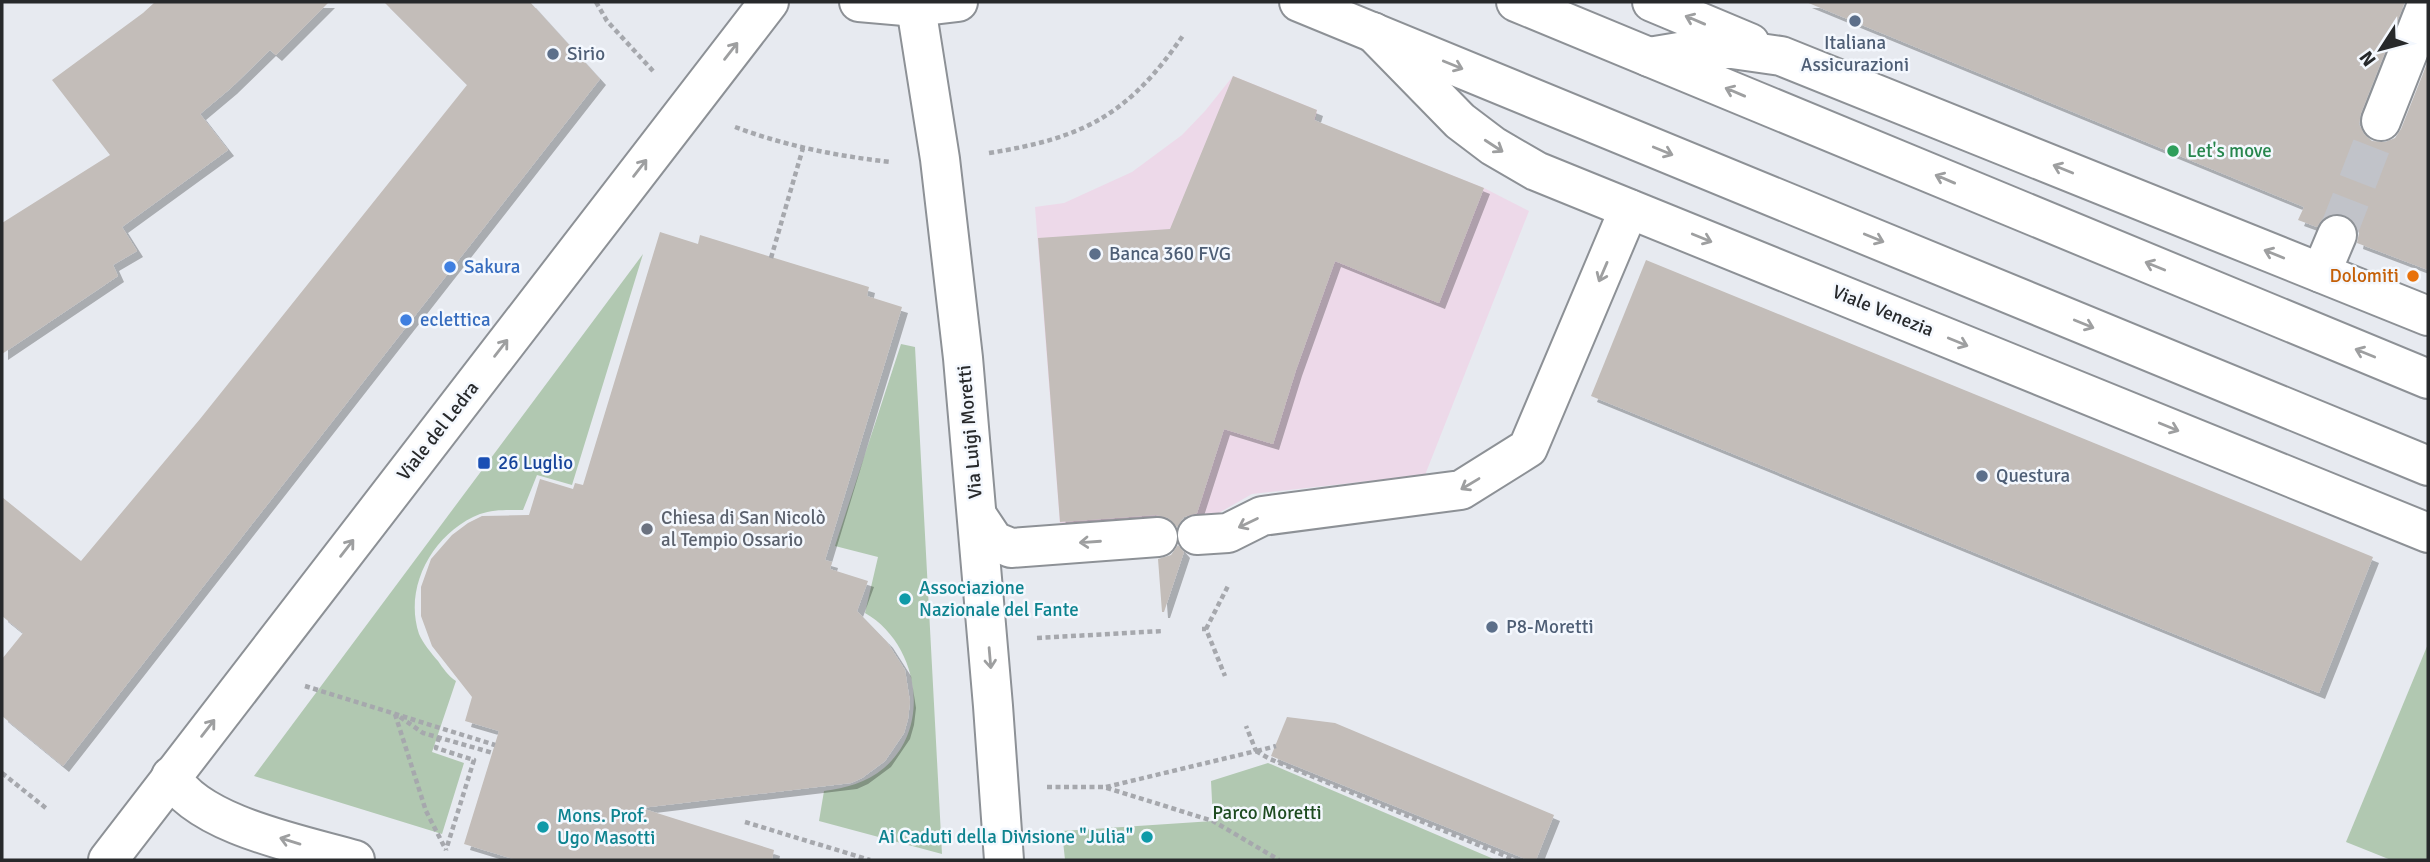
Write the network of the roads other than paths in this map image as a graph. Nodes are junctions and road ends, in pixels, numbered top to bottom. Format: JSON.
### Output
{"nodes":[{"id":1,"x":769,"y":2,"type":"edge"},
{"id":2,"x":859,"y":2,"type":"edge"},
{"id":3,"x":958,"y":2,"type":"edge"},
{"id":4,"x":1299,"y":2,"type":"edge"},
{"id":5,"x":1516,"y":2,"type":"edge"},
{"id":6,"x":1652,"y":2,"type":"edge"},
{"id":7,"x":2428,"y":2,"type":"edge"},
{"id":8,"x":916,"y":7,"type":"junction"},
{"id":9,"x":1373,"y":32,"type":"junction"},
{"id":10,"x":1781,"y":56,"type":"junction"},
{"id":11,"x":1649,"y":57,"type":"junction"},
{"id":12,"x":2381,"y":121,"type":"tunnel mouth"},
{"id":13,"x":1629,"y":209,"type":"junction"},
{"id":14,"x":2337,"y":235,"type":"tunnel mouth"},
{"id":15,"x":2321,"y":273,"type":"junction"},
{"id":16,"x":2428,"y":316,"type":"edge"},
{"id":17,"x":2428,"y":379,"type":"edge"},
{"id":18,"x":2428,"y":466,"type":"edge"},
{"id":19,"x":978,"y":517,"type":"junction"},
{"id":20,"x":2428,"y":533,"type":"edge"},
{"id":21,"x":1197,"y":535,"type":"dead end"},
{"id":22,"x":1158,"y":537,"type":"dead end"},
{"id":23,"x":171,"y":776,"type":"junction"},
{"id":24,"x":108,"y":860,"type":"edge"},
{"id":25,"x":355,"y":860,"type":"edge"},
{"id":26,"x":1004,"y":860,"type":"edge"}],
"edges":[{"from":23,"to":1,"type":"main road","name":"Viale del Ledra","one_way":true},
{"from":2,"to":8,"type":"main road"},
{"from":3,"to":8,"type":"main road"},
{"from":4,"to":9,"type":"main road","name":"Viale Venezia"},
{"from":5,"to":11,"type":"main road"},
{"from":10,"to":6,"type":"main road","one_way":true},
{"from":7,"to":12,"type":"main road"},
{"from":8,"to":19,"type":"main road","name":"Via Luigi Moretti"},
{"from":9,"to":13,"type":"main road","name":"Viale Venezia","one_way":true},
{"from":9,"to":18,"type":"main road","name":"Viale Venezia","one_way":true},
{"from":10,"to":11,"type":"main road"},
{"from":15,"to":10,"type":"main road","one_way":true},
{"from":17,"to":11,"type":"main road","one_way":true},
{"from":13,"to":20,"type":"main road","name":"Viale Venezia","one_way":true},
{"from":13,"to":21,"type":"main road","one_way":true},
{"from":14,"to":15,"type":"main road"},
{"from":15,"to":16,"type":"main road"},
{"from":22,"to":19,"type":"main road","one_way":true},
{"from":19,"to":26,"type":"main road","name":"Via Luigi Moretti","one_way":true},
{"from":23,"to":24,"type":"main road","name":"Viale del Ledra"},
{"from":25,"to":23,"type":"main road","one_way":true}]}
